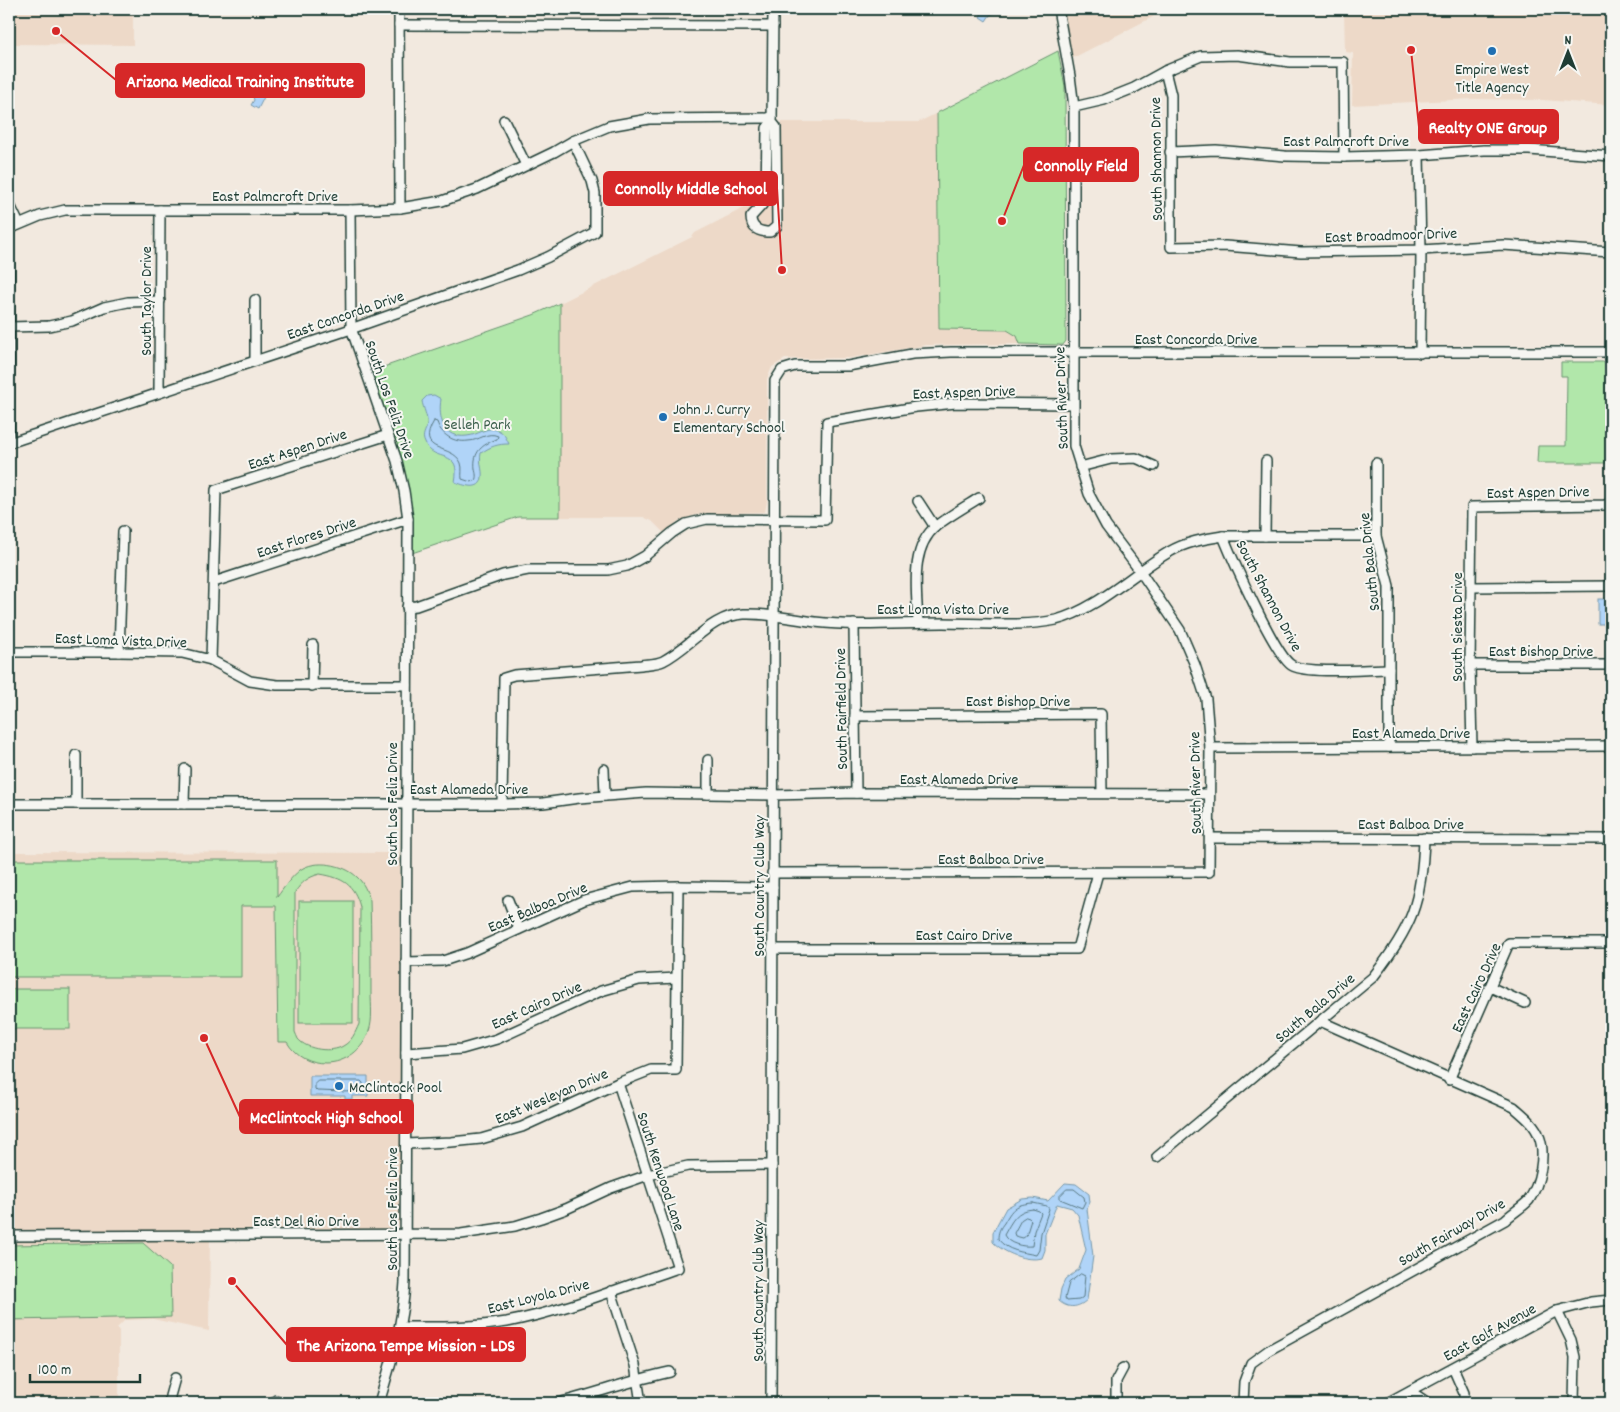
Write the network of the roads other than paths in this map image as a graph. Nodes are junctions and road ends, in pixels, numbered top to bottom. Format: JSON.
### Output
{"nodes":[{"id":1,"x":399,"y":9,"type":"edge"},
{"id":2,"x":773,"y":9,"type":"edge"},
{"id":3,"x":1058,"y":9,"type":"edge"},
{"id":4,"x":399,"y":25,"type":"junction"},
{"id":5,"x":773,"y":26,"type":"junction"},
{"id":6,"x":1165,"y":71,"type":"junction"},
{"id":7,"x":1074,"y":106,"type":"junction"},
{"id":8,"x":504,"y":120,"type":"dead end"},
{"id":9,"x":772,"y":120,"type":"junction"},
{"id":10,"x":573,"y":141,"type":"junction"},
{"id":11,"x":1170,"y":152,"type":"junction"},
{"id":12,"x":1419,"y":155,"type":"junction"},
{"id":13,"x":1611,"y":156,"type":"edge"},
{"id":14,"x":1344,"y":157,"type":"junction"},
{"id":15,"x":526,"y":165,"type":"junction"},
{"id":16,"x":9,"y":203,"type":"edge"},
{"id":17,"x":400,"y":208,"type":"junction"},
{"id":18,"x":160,"y":210,"type":"junction"},
{"id":19,"x":350,"y":210,"type":"junction"},
{"id":20,"x":18,"y":224,"type":"junction"},
{"id":21,"x":9,"y":229,"type":"edge"},
{"id":22,"x":1171,"y":247,"type":"joint"},
{"id":23,"x":1421,"y":250,"type":"junction"},
{"id":24,"x":1611,"y":252,"type":"edge"},
{"id":25,"x":255,"y":300,"type":"dead end"},
{"id":26,"x":160,"y":301,"type":"junction"},
{"id":27,"x":9,"y":328,"type":"edge"},
{"id":28,"x":351,"y":328,"type":"junction"},
{"id":29,"x":1611,"y":352,"type":"edge"},
{"id":30,"x":1073,"y":353,"type":"junction"},
{"id":31,"x":1420,"y":353,"type":"junction"},
{"id":32,"x":255,"y":361,"type":"junction"},
{"id":33,"x":782,"y":370,"type":"joint"},
{"id":34,"x":159,"y":392,"type":"junction"},
{"id":35,"x":1073,"y":404,"type":"junction"},
{"id":36,"x":388,"y":435,"type":"junction"},
{"id":37,"x":9,"y":443,"type":"edge"},
{"id":38,"x":1266,"y":461,"type":"dead end"},
{"id":39,"x":1376,"y":464,"type":"dead end"},
{"id":40,"x":1154,"y":466,"type":"dead end"},
{"id":41,"x":1080,"y":467,"type":"junction"},
{"id":42,"x":979,"y":498,"type":"dead end"},
{"id":43,"x":918,"y":501,"type":"dead end"},
{"id":44,"x":1609,"y":505,"type":"edge"},
{"id":45,"x":1472,"y":507,"type":"joint"},
{"id":46,"x":408,"y":519,"type":"junction"},
{"id":47,"x":774,"y":519,"type":"junction"},
{"id":48,"x":935,"y":527,"type":"junction"},
{"id":49,"x":123,"y":531,"type":"dead end"},
{"id":50,"x":1223,"y":536,"type":"junction"},
{"id":51,"x":1265,"y":536,"type":"junction"},
{"id":52,"x":1376,"y":536,"type":"junction"},
{"id":53,"x":1140,"y":571,"type":"junction"},
{"id":54,"x":214,"y":582,"type":"junction"},
{"id":55,"x":1611,"y":586,"type":"edge"},
{"id":56,"x":1471,"y":587,"type":"junction"},
{"id":57,"x":406,"y":607,"type":"junction"},
{"id":58,"x":774,"y":616,"type":"junction"},
{"id":59,"x":918,"y":623,"type":"junction"},
{"id":60,"x":854,"y":624,"type":"junction"},
{"id":61,"x":313,"y":645,"type":"dead end"},
{"id":62,"x":9,"y":652,"type":"edge"},
{"id":63,"x":119,"y":652,"type":"junction"},
{"id":64,"x":211,"y":660,"type":"junction"},
{"id":65,"x":1470,"y":665,"type":"junction"},
{"id":66,"x":1611,"y":665,"type":"edge"},
{"id":67,"x":1389,"y":669,"type":"junction"},
{"id":68,"x":407,"y":685,"type":"junction"},
{"id":69,"x":312,"y":686,"type":"junction"},
{"id":70,"x":855,"y":716,"type":"junction"},
{"id":71,"x":1611,"y":746,"type":"edge"},
{"id":72,"x":1389,"y":747,"type":"junction"},
{"id":73,"x":1472,"y":747,"type":"junction"},
{"id":74,"x":1210,"y":748,"type":"junction"},
{"id":75,"x":76,"y":755,"type":"dead end"},
{"id":76,"x":708,"y":760,"type":"dead end"},
{"id":77,"x":185,"y":769,"type":"dead end"},
{"id":78,"x":604,"y":769,"type":"dead end"},
{"id":79,"x":856,"y":793,"type":"junction"},
{"id":80,"x":1102,"y":793,"type":"junction"},
{"id":81,"x":708,"y":794,"type":"junction"},
{"id":82,"x":1209,"y":794,"type":"junction"},
{"id":83,"x":773,"y":795,"type":"junction"},
{"id":84,"x":605,"y":796,"type":"junction"},
{"id":85,"x":9,"y":804,"type":"edge"},
{"id":86,"x":76,"y":804,"type":"junction"},
{"id":87,"x":184,"y":804,"type":"junction"},
{"id":88,"x":406,"y":804,"type":"junction"},
{"id":89,"x":502,"y":804,"type":"junction"},
{"id":90,"x":1210,"y":838,"type":"junction"},
{"id":91,"x":1424,"y":838,"type":"junction"},
{"id":92,"x":1611,"y":839,"type":"edge"},
{"id":93,"x":1098,"y":872,"type":"junction"},
{"id":94,"x":1209,"y":872,"type":"joint"},
{"id":95,"x":772,"y":873,"type":"junction"},
{"id":96,"x":678,"y":886,"type":"junction"},
{"id":97,"x":773,"y":887,"type":"junction"},
{"id":98,"x":508,"y":900,"type":"dead end"},
{"id":99,"x":519,"y":929,"type":"junction"},
{"id":100,"x":1611,"y":943,"type":"edge"},
{"id":101,"x":772,"y":949,"type":"junction"},
{"id":102,"x":406,"y":962,"type":"junction"},
{"id":103,"x":676,"y":978,"type":"junction"},
{"id":104,"x":1490,"y":987,"type":"junction"},
{"id":105,"x":1525,"y":1003,"type":"dead end"},
{"id":106,"x":1320,"y":1021,"type":"junction"},
{"id":107,"x":406,"y":1053,"type":"junction"},
{"id":108,"x":1449,"y":1080,"type":"junction"},
{"id":109,"x":618,"y":1083,"type":"junction"},
{"id":110,"x":406,"y":1144,"type":"junction"},
{"id":111,"x":1157,"y":1157,"type":"dead end"},
{"id":112,"x":772,"y":1165,"type":"junction"},
{"id":113,"x":648,"y":1175,"type":"junction"},
{"id":114,"x":405,"y":1235,"type":"junction"},
{"id":115,"x":9,"y":1236,"type":"edge"},
{"id":116,"x":678,"y":1268,"type":"joint"},
{"id":117,"x":611,"y":1291,"type":"junction"},
{"id":118,"x":1611,"y":1300,"type":"edge"},
{"id":119,"x":1556,"y":1311,"type":"junction"},
{"id":120,"x":400,"y":1327,"type":"junction"},
{"id":121,"x":1123,"y":1368,"type":"dead end"},
{"id":122,"x":1452,"y":1368,"type":"junction"},
{"id":123,"x":670,"y":1372,"type":"dead end"},
{"id":124,"x":175,"y":1378,"type":"dead end"},
{"id":125,"x":638,"y":1379,"type":"junction"},
{"id":126,"x":1410,"y":1391,"type":"junction"},
{"id":127,"x":170,"y":1403,"type":"edge"},
{"id":128,"x":379,"y":1403,"type":"edge"},
{"id":129,"x":558,"y":1403,"type":"edge"},
{"id":130,"x":641,"y":1403,"type":"edge"},
{"id":131,"x":772,"y":1403,"type":"edge"},
{"id":132,"x":1116,"y":1403,"type":"edge"},
{"id":133,"x":1244,"y":1403,"type":"edge"},
{"id":134,"x":1387,"y":1403,"type":"edge"},
{"id":135,"x":1428,"y":1403,"type":"edge"},
{"id":136,"x":1464,"y":1403,"type":"edge"},
{"id":137,"x":1574,"y":1403,"type":"edge"}],
"edges":[{"from":1,"to":4,"type":"street"},
{"from":2,"to":5,"type":"street"},
{"from":3,"to":7,"type":"street","name":"South River Drive"},
{"from":4,"to":5,"type":"street"},
{"from":4,"to":17,"type":"street"},
{"from":5,"to":9,"type":"street"},
{"from":6,"to":7,"type":"street"},
{"from":6,"to":11,"type":"street","name":"South Shannon Drive"},
{"from":6,"to":14,"type":"street"},
{"from":7,"to":30,"type":"street","name":"South River Drive"},
{"from":8,"to":15,"type":"street"},
{"from":9,"to":9,"type":"street"},
{"from":9,"to":10,"type":"street","name":"East Palmcroft Drive"},
{"from":10,"to":15,"type":"street","name":"East Palmcroft Drive"},
{"from":10,"to":28,"type":"street","name":"East Concorda Drive"},
{"from":11,"to":14,"type":"street","name":"East Palmcroft Drive"},
{"from":11,"to":22,"type":"street","name":"South Shannon Drive"},
{"from":12,"to":13,"type":"street","name":"East Palmcroft Drive"},
{"from":12,"to":14,"type":"street","name":"East Palmcroft Drive"},
{"from":12,"to":23,"type":"street"},
{"from":15,"to":17,"type":"street","name":"East Palmcroft Drive"},
{"from":16,"to":20,"type":"street"},
{"from":17,"to":19,"type":"street","name":"East Palmcroft Drive"},
{"from":18,"to":19,"type":"street","name":"East Palmcroft Drive"},
{"from":18,"to":20,"type":"street","name":"East Palmcroft Drive"},
{"from":18,"to":26,"type":"street","name":"South Taylor Drive"},
{"from":19,"to":28,"type":"street","name":"South Los Feliz Drive"},
{"from":20,"to":21,"type":"street","name":"East Palmcroft Drive"},
{"from":21,"to":27,"type":"street"},
{"from":22,"to":23,"type":"street","name":"East Broadmoor Drive"},
{"from":23,"to":24,"type":"street","name":"East Broadmoor Drive"},
{"from":23,"to":31,"type":"street"},
{"from":25,"to":32,"type":"street"},
{"from":26,"to":27,"type":"street"},
{"from":26,"to":34,"type":"street","name":"South Taylor Drive"},
{"from":27,"to":37,"type":"street"},
{"from":28,"to":32,"type":"street","name":"East Concorda Drive"},
{"from":28,"to":36,"type":"street","name":"South Los Feliz Drive"},
{"from":29,"to":31,"type":"street","name":"East Concorda Drive"},
{"from":30,"to":31,"type":"street","name":"East Concorda Drive"},
{"from":30,"to":33,"type":"street","name":"East Concorda Drive"},
{"from":30,"to":35,"type":"street","name":"South River Drive"},
{"from":32,"to":34,"type":"street","name":"East Concorda Drive"},
{"from":33,"to":47,"type":"street","name":"South Country Club Way"},
{"from":34,"to":37,"type":"street","name":"East Concorda Drive"},
{"from":35,"to":41,"type":"street","name":"South River Drive"},
{"from":35,"to":47,"type":"street","name":"East Aspen Drive"},
{"from":36,"to":46,"type":"street","name":"South Los Feliz Drive"},
{"from":36,"to":54,"type":"street","name":"East Aspen Drive"},
{"from":38,"to":51,"type":"street","name":"South Shannon Drive"},
{"from":39,"to":52,"type":"street","name":"South Bala Drive"},
{"from":40,"to":41,"type":"street"},
{"from":41,"to":53,"type":"street","name":"South River Drive"},
{"from":42,"to":48,"type":"street"},
{"from":43,"to":48,"type":"street"},
{"from":44,"to":45,"type":"street","name":"East Aspen Drive"},
{"from":45,"to":56,"type":"street","name":"South Siesta Drive"},
{"from":46,"to":54,"type":"street","name":"East Flores Drive"},
{"from":46,"to":57,"type":"street","name":"South Los Feliz Drive"},
{"from":47,"to":57,"type":"street"},
{"from":47,"to":58,"type":"street","name":"South Country Club Way"},
{"from":48,"to":59,"type":"street"},
{"from":49,"to":63,"type":"street"},
{"from":50,"to":51,"type":"street","name":"East Loma Vista Drive"},
{"from":50,"to":53,"type":"street","name":"East Loma Vista Drive"},
{"from":50,"to":67,"type":"street","name":"South Shannon Drive"},
{"from":51,"to":52,"type":"street","name":"East Loma Vista Drive"},
{"from":52,"to":67,"type":"street","name":"South Bala Drive"},
{"from":53,"to":59,"type":"street","name":"East Loma Vista Drive"},
{"from":53,"to":74,"type":"street","name":"South River Drive"},
{"from":54,"to":64,"type":"street"},
{"from":55,"to":56,"type":"street"},
{"from":56,"to":65,"type":"street","name":"South Siesta Drive"},
{"from":57,"to":68,"type":"street","name":"South Los Feliz Drive"},
{"from":58,"to":60,"type":"street","name":"East Loma Vista Drive"},
{"from":58,"to":83,"type":"street","name":"South Country Club Way"},
{"from":58,"to":89,"type":"street","name":"East Loma Vista Drive"},
{"from":59,"to":60,"type":"street","name":"East Loma Vista Drive"},
{"from":60,"to":70,"type":"street","name":"South Fairfield Drive"},
{"from":61,"to":69,"type":"street"},
{"from":62,"to":63,"type":"street","name":"East Loma Vista Drive"},
{"from":63,"to":64,"type":"street","name":"East Loma Vista Drive"},
{"from":64,"to":69,"type":"street","name":"East Loma Vista Drive"},
{"from":65,"to":66,"type":"street","name":"East Bishop Drive"},
{"from":65,"to":73,"type":"street","name":"South Siesta Drive"},
{"from":67,"to":72,"type":"street","name":"South Bala Drive"},
{"from":68,"to":69,"type":"street","name":"East Loma Vista Drive"},
{"from":68,"to":88,"type":"street","name":"South Los Feliz Drive"},
{"from":70,"to":79,"type":"street","name":"South Fairfield Drive"},
{"from":70,"to":80,"type":"street","name":"East Bishop Drive"},
{"from":71,"to":73,"type":"street","name":"East Alameda Drive"},
{"from":72,"to":73,"type":"street","name":"East Alameda Drive"},
{"from":72,"to":74,"type":"street","name":"East Alameda Drive"},
{"from":74,"to":82,"type":"street","name":"South River Drive"},
{"from":75,"to":86,"type":"street"},
{"from":76,"to":81,"type":"street"},
{"from":77,"to":87,"type":"street"},
{"from":78,"to":84,"type":"street"},
{"from":79,"to":80,"type":"street","name":"East Alameda Drive"},
{"from":79,"to":83,"type":"street","name":"East Alameda Drive"},
{"from":80,"to":82,"type":"street","name":"East Alameda Drive"},
{"from":81,"to":83,"type":"street","name":"East Alameda Drive"},
{"from":81,"to":84,"type":"street","name":"East Alameda Drive"},
{"from":82,"to":90,"type":"street","name":"South River Drive"},
{"from":83,"to":95,"type":"street","name":"South Country Club Way"},
{"from":84,"to":89,"type":"street","name":"East Alameda Drive"},
{"from":85,"to":86,"type":"street","name":"East Alameda Drive"},
{"from":86,"to":87,"type":"street","name":"East Alameda Drive"},
{"from":87,"to":88,"type":"street","name":"East Alameda Drive"},
{"from":88,"to":89,"type":"street","name":"East Alameda Drive"},
{"from":88,"to":102,"type":"street","name":"South Los Feliz Drive"},
{"from":90,"to":91,"type":"street","name":"East Balboa Drive"},
{"from":90,"to":94,"type":"street","name":"South River Drive"},
{"from":91,"to":92,"type":"street","name":"East Balboa Drive"},
{"from":91,"to":106,"type":"street","name":"South Bala Drive"},
{"from":93,"to":94,"type":"street","name":"East Balboa Drive"},
{"from":93,"to":95,"type":"street","name":"East Balboa Drive"},
{"from":93,"to":101,"type":"street","name":"East Cairo Drive"},
{"from":95,"to":97,"type":"street","name":"South Country Club Way"},
{"from":96,"to":97,"type":"street","name":"East Balboa Drive"},
{"from":96,"to":99,"type":"street","name":"East Balboa Drive"},
{"from":96,"to":103,"type":"street"},
{"from":97,"to":101,"type":"street","name":"South Country Club Way"},
{"from":98,"to":99,"type":"street"},
{"from":99,"to":102,"type":"street","name":"East Balboa Drive"},
{"from":100,"to":104,"type":"street","name":"East Cairo Drive"},
{"from":101,"to":112,"type":"street","name":"South Country Club Way"},
{"from":102,"to":107,"type":"street","name":"South Los Feliz Drive"},
{"from":103,"to":107,"type":"street","name":"East Cairo Drive"},
{"from":103,"to":109,"type":"street","name":"East Wesleyan Drive"},
{"from":104,"to":105,"type":"street"},
{"from":104,"to":108,"type":"street","name":"East Cairo Drive"},
{"from":106,"to":108,"type":"street","name":"South Fairway Drive"},
{"from":106,"to":111,"type":"street","name":"South Bala Drive"},
{"from":107,"to":110,"type":"street","name":"South Los Feliz Drive"},
{"from":108,"to":133,"type":"street","name":"South Fairway Drive"},
{"from":109,"to":110,"type":"street","name":"East Wesleyan Drive"},
{"from":109,"to":113,"type":"street","name":"South Kenwood Lane"},
{"from":110,"to":114,"type":"street","name":"South Los Feliz Drive"},
{"from":112,"to":113,"type":"street","name":"East Del Rio Drive"},
{"from":112,"to":131,"type":"street","name":"South Country Club Way"},
{"from":113,"to":114,"type":"street","name":"East Del Rio Drive"},
{"from":113,"to":116,"type":"street","name":"South Kenwood Lane"},
{"from":114,"to":115,"type":"street","name":"East Del Rio Drive"},
{"from":114,"to":120,"type":"street","name":"South Los Feliz Drive"},
{"from":116,"to":117,"type":"street","name":"East Loyola Drive"},
{"from":117,"to":120,"type":"street","name":"East Loyola Drive"},
{"from":117,"to":125,"type":"street"},
{"from":118,"to":119,"type":"street","name":"East Golf Avenue"},
{"from":119,"to":122,"type":"street","name":"East Golf Avenue"},
{"from":119,"to":137,"type":"street"},
{"from":120,"to":128,"type":"street","name":"South Los Feliz Drive"},
{"from":121,"to":132,"type":"street"},
{"from":122,"to":126,"type":"street","name":"East Golf Avenue"},
{"from":122,"to":136,"type":"street"},
{"from":123,"to":125,"type":"street"},
{"from":124,"to":127,"type":"street"},
{"from":125,"to":129,"type":"street"},
{"from":125,"to":130,"type":"street"},
{"from":126,"to":134,"type":"street","name":"East Golf Avenue"},
{"from":126,"to":135,"type":"street"}]}
